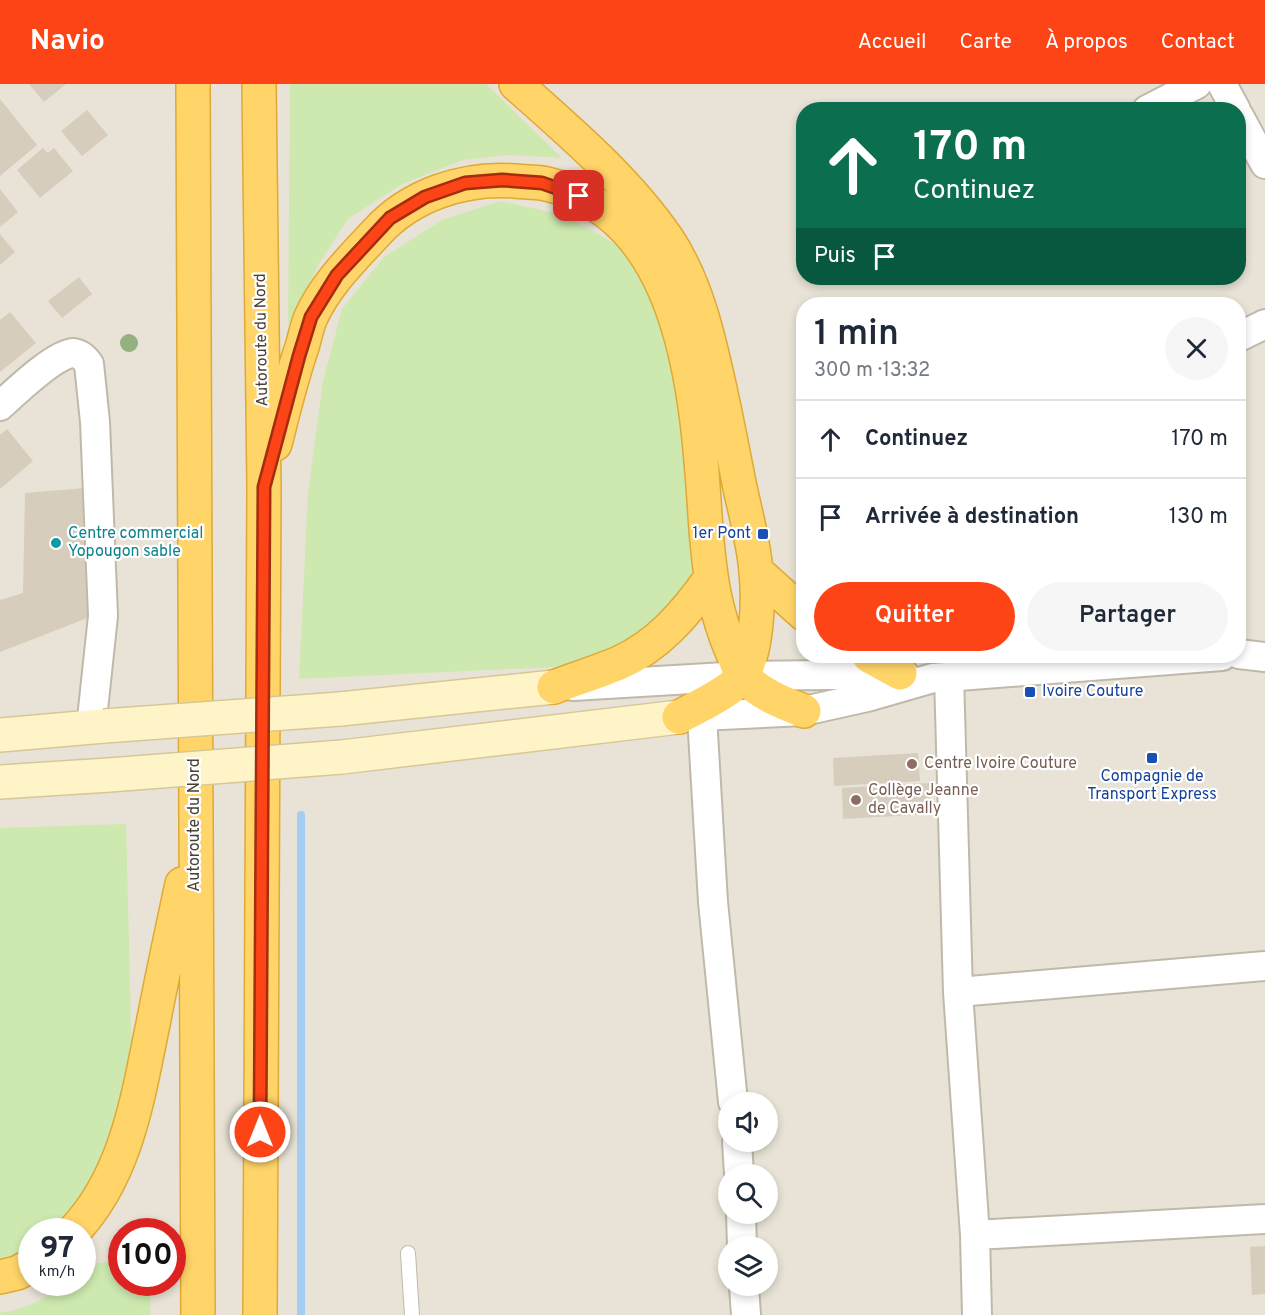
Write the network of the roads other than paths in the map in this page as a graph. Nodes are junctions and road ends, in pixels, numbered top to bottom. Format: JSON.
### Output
{"nodes":[{"id":1,"x":193,"y":84,"type":"edge"},
{"id":2,"x":259,"y":84,"type":"edge"},
{"id":3,"x":516,"y":84,"type":"edge"},
{"id":4,"x":1197,"y":84,"type":"edge"},
{"id":5,"x":1222,"y":84,"type":"edge"},
{"id":6,"x":1162,"y":102,"type":"edge"},
{"id":7,"x":1232,"y":102,"type":"edge"},
{"id":8,"x":1246,"y":128,"type":"edge"},
{"id":9,"x":1265,"y":162,"type":"edge"},
{"id":10,"x":1265,"y":324,"type":"edge"},
{"id":11,"x":1246,"y":334,"type":"edge"},
{"id":12,"x":0,"y":406,"type":"edge"},
{"id":13,"x":264,"y":487,"type":"junction"},
{"id":14,"x":756,"y":572,"type":"junction"},
{"id":15,"x":710,"y":579,"type":"junction"},
{"id":16,"x":796,"y":607,"type":"edge"},
{"id":17,"x":1246,"y":655,"type":"edge"},
{"id":18,"x":1265,"y":657,"type":"edge"},
{"id":19,"x":882,"y":663,"type":"edge"},
{"id":20,"x":1128,"y":663,"type":"edge"},
{"id":21,"x":900,"y":673,"type":"junction"},
{"id":22,"x":742,"y":676,"type":"junction"},
{"id":23,"x":941,"y":677,"type":"junction"},
{"id":24,"x":554,"y":687,"type":"junction"},
{"id":25,"x":804,"y":711,"type":"junction"},
{"id":26,"x":690,"y":717,"type":"junction"},
{"id":27,"x":97,"y":727,"type":"junction"},
{"id":28,"x":0,"y":735,"type":"edge"},
{"id":29,"x":0,"y":782,"type":"edge"},
{"id":30,"x":195,"y":830,"type":"junction"},
{"id":31,"x":1265,"y":966,"type":"edge"},
{"id":32,"x":958,"y":992,"type":"junction"},
{"id":33,"x":732,"y":1092,"type":"edge"},
{"id":34,"x":86,"y":1218,"type":"edge"},
{"id":35,"x":1265,"y":1219,"type":"edge"},
{"id":36,"x":975,"y":1235,"type":"junction"},
{"id":37,"x":408,"y":1253,"type":"dead end"},
{"id":38,"x":18,"y":1272,"type":"edge"},
{"id":39,"x":0,"y":1277,"type":"edge"},
{"id":40,"x":745,"y":1296,"type":"edge"},
{"id":41,"x":198,"y":1315,"type":"edge"},
{"id":42,"x":260,"y":1315,"type":"edge"},
{"id":43,"x":412,"y":1315,"type":"edge"},
{"id":44,"x":746,"y":1315,"type":"edge"},
{"id":45,"x":977,"y":1315,"type":"edge"}],
"edges":[{"from":1,"to":30,"type":"highway","name":"Autoroute du Nord"},
{"from":2,"to":13,"type":"highway","name":"Autoroute du Nord"},
{"from":3,"to":14,"type":"highway"},
{"from":4,"to":6,"type":"street"},
{"from":5,"to":7,"type":"street"},
{"from":8,"to":9,"type":"street"},
{"from":10,"to":11,"type":"street"},
{"from":12,"to":27,"type":"street"},
{"from":13,"to":15,"type":"highway"},
{"from":13,"to":42,"type":"highway","name":"Autoroute du Nord"},
{"from":14,"to":16,"type":"highway"},
{"from":14,"to":22,"type":"highway"},
{"from":15,"to":22,"type":"highway"},
{"from":15,"to":24,"type":"highway"},
{"from":17,"to":18,"type":"street"},
{"from":19,"to":21,"type":"highway"},
{"from":20,"to":23,"type":"street"},
{"from":21,"to":22,"type":"street"},
{"from":21,"to":23,"type":"street"},
{"from":22,"to":24,"type":"street"},
{"from":22,"to":25,"type":"highway"},
{"from":22,"to":26,"type":"highway"},
{"from":23,"to":25,"type":"street"},
{"from":23,"to":32,"type":"street"},
{"from":24,"to":27,"type":"main road","bridge":true},
{"from":25,"to":26,"type":"street"},
{"from":26,"to":29,"type":"main road","bridge":true},
{"from":26,"to":33,"type":"street"},
{"from":27,"to":28,"type":"main road"},
{"from":30,"to":34,"type":"highway"},
{"from":30,"to":41,"type":"highway","name":"Autoroute du Nord"},
{"from":31,"to":32,"type":"street"},
{"from":32,"to":36,"type":"street"},
{"from":35,"to":36,"type":"street"},
{"from":36,"to":45,"type":"street"},
{"from":37,"to":43,"type":"lane"},
{"from":38,"to":39,"type":"highway"},
{"from":40,"to":44,"type":"street"}]}
